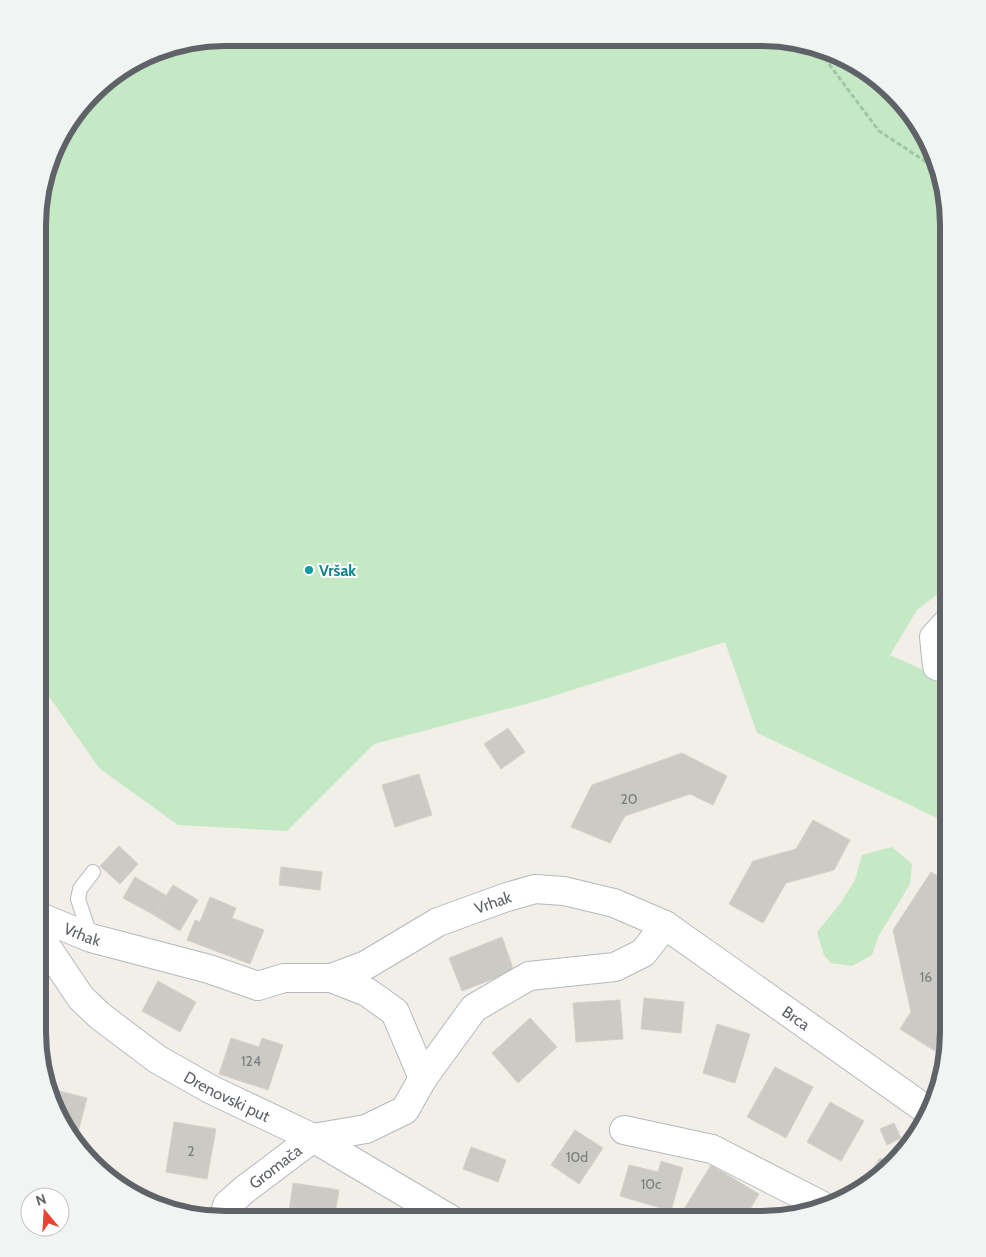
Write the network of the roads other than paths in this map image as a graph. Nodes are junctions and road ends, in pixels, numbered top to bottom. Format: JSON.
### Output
{"nodes":[{"id":1,"x":940,"y":631,"type":"edge"},
{"id":2,"x":940,"y":667,"type":"edge"},
{"id":3,"x":93,"y":872,"type":"dead end"},
{"id":4,"x":46,"y":919,"type":"edge"},
{"id":5,"x":665,"y":925,"type":"junction"},
{"id":6,"x":91,"y":938,"type":"junction"},
{"id":7,"x":46,"y":946,"type":"edge"},
{"id":8,"x":331,"y":978,"type":"junction"},
{"id":9,"x":423,"y":1078,"type":"junction"},
{"id":10,"x":923,"y":1107,"type":"edge"},
{"id":11,"x":624,"y":1130,"type":"dead end"},
{"id":12,"x":313,"y":1138,"type":"junction"},
{"id":13,"x":815,"y":1202,"type":"edge"},
{"id":14,"x":226,"y":1211,"type":"edge"},
{"id":15,"x":436,"y":1211,"type":"edge"}],
"edges":[{"from":1,"to":2,"type":"street"},
{"from":3,"to":6,"type":"lane"},
{"from":4,"to":6,"type":"street","name":"Vrhak"},
{"from":5,"to":8,"type":"street","name":"Vrhak"},
{"from":5,"to":9,"type":"street"},
{"from":5,"to":10,"type":"street","name":"Brca"},
{"from":6,"to":8,"type":"street","name":"Vrhak"},
{"from":7,"to":12,"type":"street","name":"Drenovski put"},
{"from":8,"to":9,"type":"street","name":"Vrhak"},
{"from":9,"to":12,"type":"street"},
{"from":11,"to":13,"type":"street"},
{"from":12,"to":14,"type":"street","name":"Gromača"},
{"from":12,"to":15,"type":"street","name":"Drenovski put"}]}
